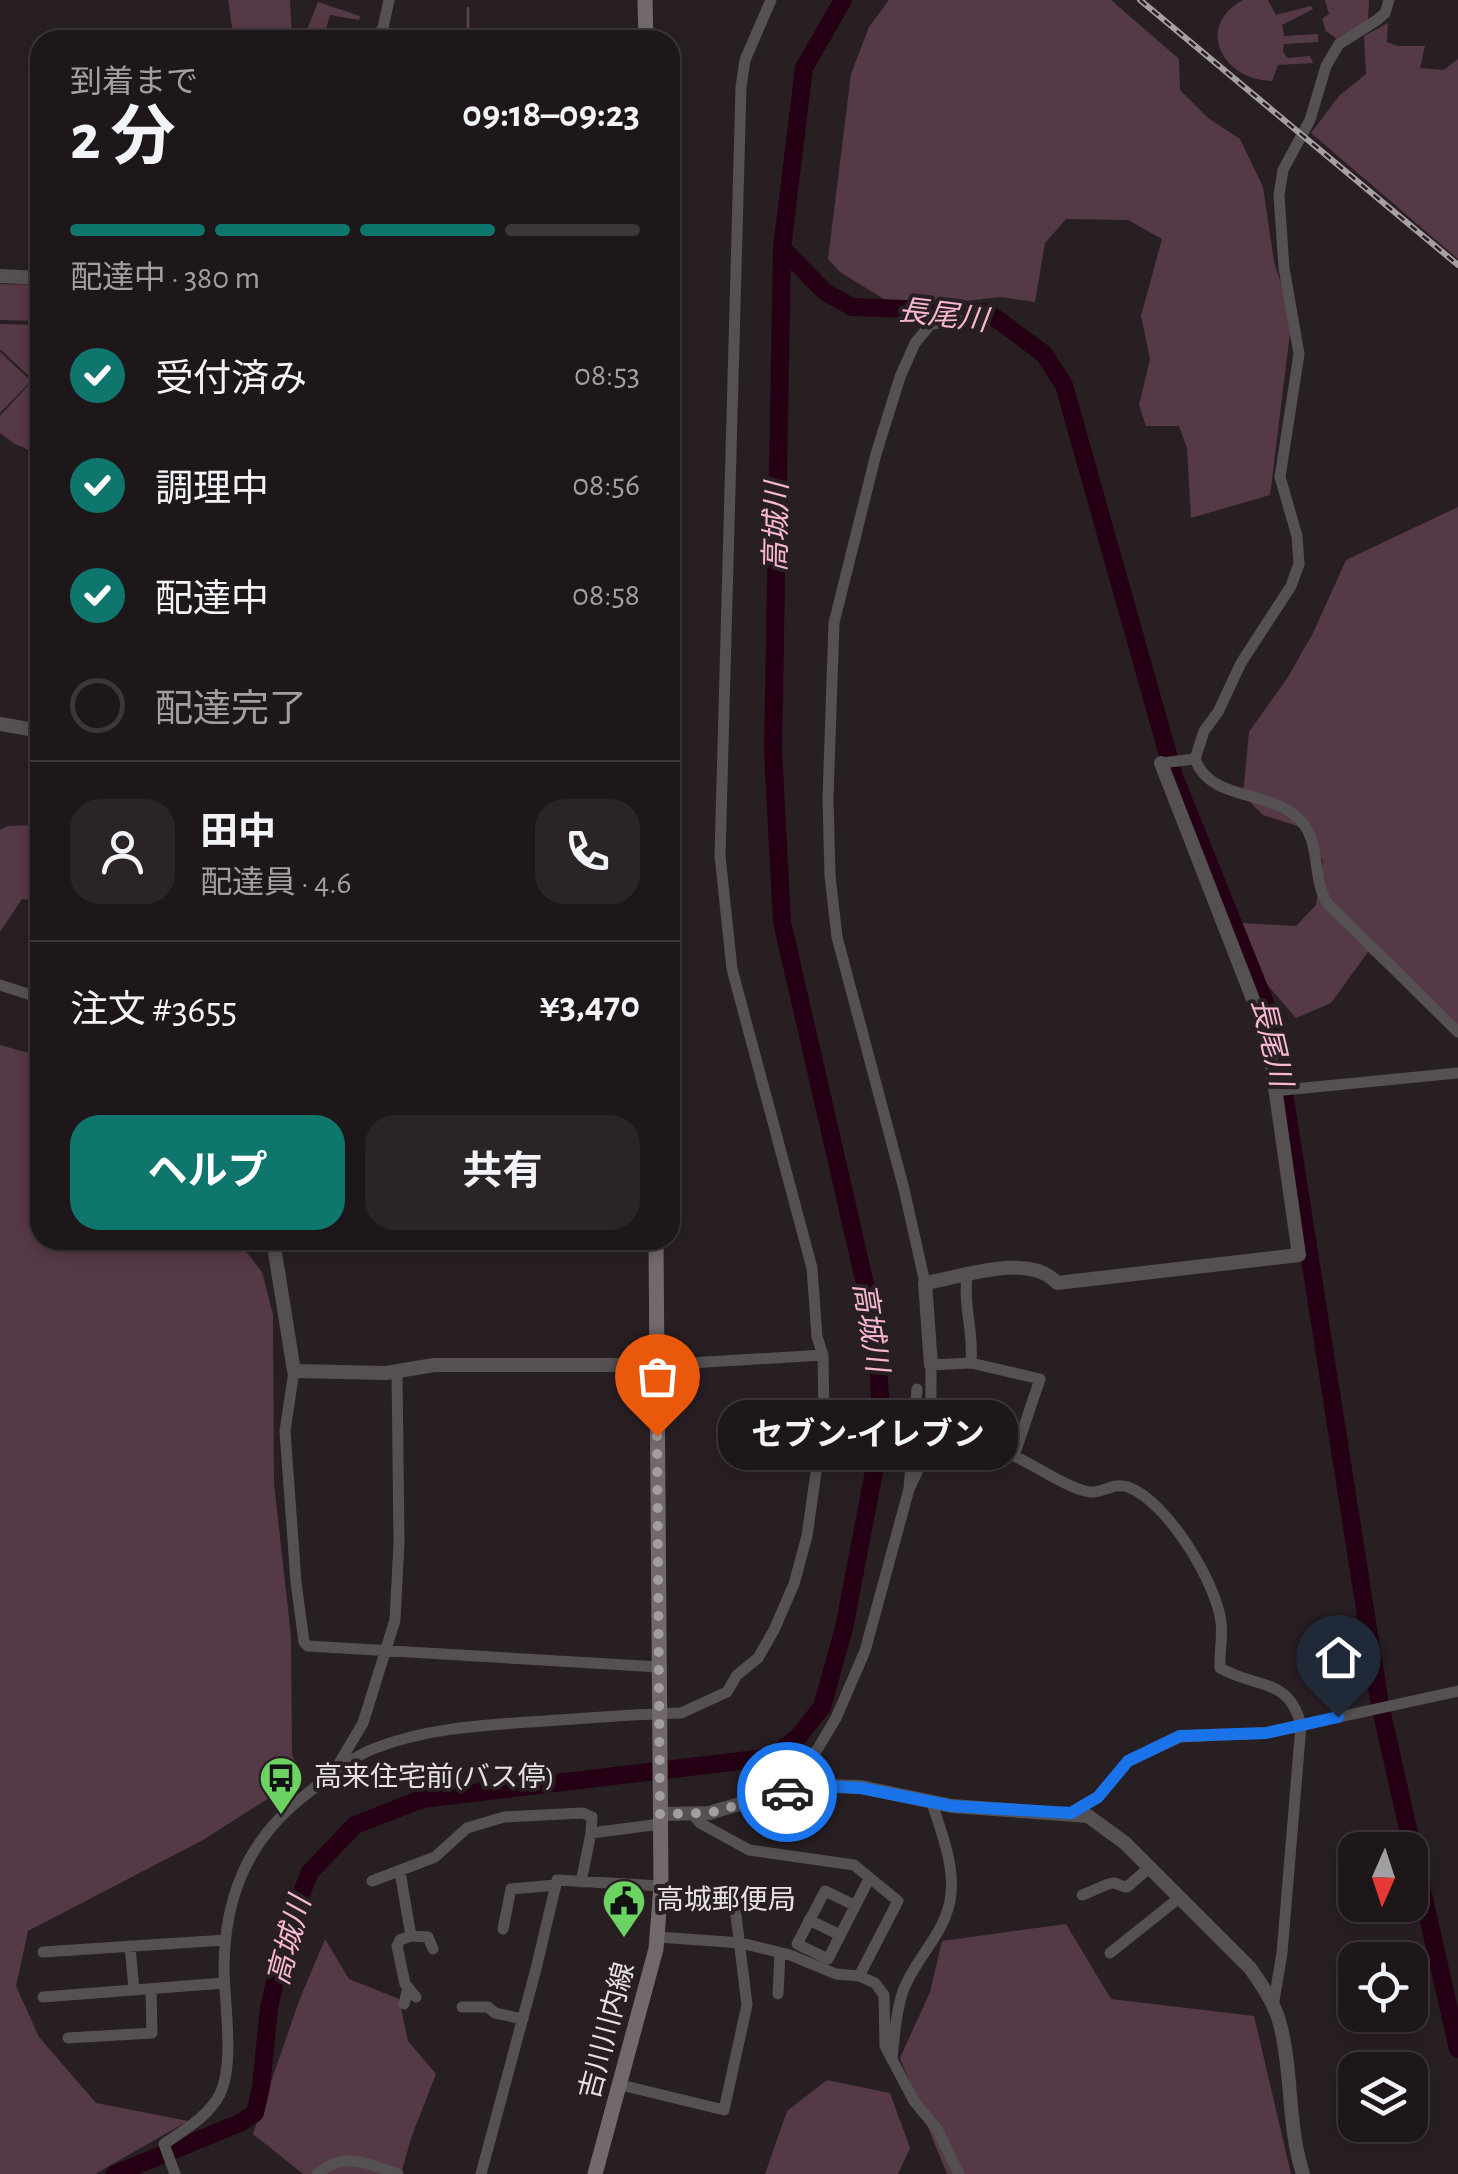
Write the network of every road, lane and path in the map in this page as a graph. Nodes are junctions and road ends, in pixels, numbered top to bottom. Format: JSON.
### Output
{"nodes":[{"id":1,"x":389,"y":0,"type":"edge"},
{"id":2,"x":645,"y":0,"type":"edge"},
{"id":3,"x":771,"y":0,"type":"edge"},
{"id":4,"x":1388,"y":0,"type":"edge"},
{"id":5,"x":382,"y":30,"type":"edge"},
{"id":6,"x":646,"y":30,"type":"edge"},
{"id":7,"x":0,"y":276,"type":"edge"},
{"id":8,"x":30,"y":278,"type":"edge"},
{"id":9,"x":965,"y":320,"type":"dead end"},
{"id":10,"x":0,"y":724,"type":"edge"},
{"id":11,"x":30,"y":729,"type":"edge"},
{"id":12,"x":1195,"y":759,"type":"junction"},
{"id":13,"x":1168,"y":762,"type":"joint"},
{"id":14,"x":0,"y":985,"type":"edge"},
{"id":15,"x":30,"y":995,"type":"edge"},
{"id":16,"x":1458,"y":1032,"type":"edge"},
{"id":17,"x":1458,"y":1073,"type":"edge"},
{"id":18,"x":1280,"y":1090,"type":"junction"},
{"id":19,"x":275,"y":1250,"type":"edge"},
{"id":20,"x":656,"y":1250,"type":"edge"},
{"id":21,"x":966,"y":1276,"type":"junction"},
{"id":22,"x":925,"y":1283,"type":"junction"},
{"id":23,"x":823,"y":1355,"type":"junction"},
{"id":24,"x":972,"y":1363,"type":"junction"},
{"id":25,"x":657,"y":1365,"type":"junction"},
{"id":26,"x":931,"y":1365,"type":"junction"},
{"id":27,"x":294,"y":1371,"type":"junction"},
{"id":28,"x":397,"y":1371,"type":"junction"},
{"id":29,"x":917,"y":1389,"type":"dead end"},
{"id":30,"x":908,"y":1489,"type":"junction"},
{"id":31,"x":387,"y":1650,"type":"junction"},
{"id":32,"x":659,"y":1667,"type":"junction"},
{"id":33,"x":1458,"y":1692,"type":"edge"},
{"id":34,"x":660,"y":1714,"type":"junction"},
{"id":35,"x":1301,"y":1725,"type":"junction"},
{"id":36,"x":336,"y":1768,"type":"junction"},
{"id":37,"x":770,"y":1794,"type":"junction"},
{"id":38,"x":932,"y":1803,"type":"junction"},
{"id":39,"x":660,"y":1812,"type":"junction"},
{"id":40,"x":1071,"y":1813,"type":"junction"},
{"id":41,"x":693,"y":1814,"type":"junction"},
{"id":42,"x":592,"y":1833,"type":"junction"},
{"id":43,"x":1150,"y":1867,"type":"junction"},
{"id":44,"x":400,"y":1872,"type":"junction"},
{"id":45,"x":869,"y":1879,"type":"junction"},
{"id":46,"x":372,"y":1881,"type":"dead end"},
{"id":47,"x":581,"y":1882,"type":"junction"},
{"id":48,"x":555,"y":1886,"type":"junction"},
{"id":49,"x":661,"y":1886,"type":"junction"},
{"id":50,"x":1082,"y":1895,"type":"dead end"},
{"id":51,"x":716,"y":1897,"type":"dead end"},
{"id":52,"x":1179,"y":1898,"type":"junction"},
{"id":53,"x":854,"y":1906,"type":"junction"},
{"id":54,"x":810,"y":1920,"type":"junction"},
{"id":55,"x":502,"y":1929,"type":"dead end"},
{"id":56,"x":840,"y":1935,"type":"junction"},
{"id":57,"x":411,"y":1936,"type":"junction"},
{"id":58,"x":658,"y":1937,"type":"junction"},
{"id":59,"x":226,"y":1940,"type":"junction"},
{"id":60,"x":740,"y":1943,"type":"junction"},
{"id":61,"x":130,"y":1946,"type":"junction"},
{"id":62,"x":433,"y":1949,"type":"dead end"},
{"id":63,"x":43,"y":1952,"type":"dead end"},
{"id":64,"x":780,"y":1953,"type":"junction"},
{"id":65,"x":1110,"y":1953,"type":"dead end"},
{"id":66,"x":859,"y":1976,"type":"junction"},
{"id":67,"x":224,"y":1984,"type":"junction"},
{"id":68,"x":151,"y":1989,"type":"junction"},
{"id":69,"x":134,"y":1990,"type":"junction"},
{"id":70,"x":778,"y":1994,"type":"dead end"},
{"id":71,"x":43,"y":1997,"type":"dead end"},
{"id":72,"x":404,"y":2004,"type":"dead end"},
{"id":73,"x":1273,"y":2007,"type":"junction"},
{"id":74,"x":462,"y":2008,"type":"dead end"},
{"id":75,"x":523,"y":2019,"type":"junction"},
{"id":76,"x":68,"y":2038,"type":"dead end"},
{"id":77,"x":892,"y":2060,"type":"junction"},
{"id":78,"x":621,"y":2085,"type":"junction"},
{"id":79,"x":175,"y":2174,"type":"edge"},
{"id":80,"x":318,"y":2174,"type":"edge"},
{"id":81,"x":398,"y":2174,"type":"edge"},
{"id":82,"x":480,"y":2174,"type":"edge"},
{"id":83,"x":595,"y":2174,"type":"edge"},
{"id":84,"x":959,"y":2174,"type":"edge"},
{"id":85,"x":1302,"y":2174,"type":"edge"}],
"edges":[{"from":1,"to":5,"type":"street"},
{"from":2,"to":6,"type":"main road"},
{"from":3,"to":23,"type":"street"},
{"from":4,"to":12,"type":"street"},
{"from":7,"to":8,"type":"street"},
{"from":9,"to":22,"type":"street"},
{"from":10,"to":11,"type":"street"},
{"from":12,"to":13,"type":"street"},
{"from":12,"to":16,"type":"street"},
{"from":13,"to":18,"type":"street"},
{"from":14,"to":15,"type":"street"},
{"from":17,"to":18,"type":"street"},
{"from":18,"to":21,"type":"street"},
{"from":19,"to":27,"type":"street"},
{"from":20,"to":25,"type":"main road","name":"吉川川内線"},
{"from":21,"to":22,"type":"street"},
{"from":21,"to":24,"type":"street"},
{"from":22,"to":26,"type":"street"},
{"from":23,"to":25,"type":"street"},
{"from":23,"to":34,"type":"street"},
{"from":24,"to":26,"type":"street"},
{"from":24,"to":35,"type":"street"},
{"from":25,"to":28,"type":"street"},
{"from":25,"to":32,"type":"main road","name":"吉川川内線"},
{"from":26,"to":30,"type":"street"},
{"from":27,"to":28,"type":"street"},
{"from":27,"to":31,"type":"street"},
{"from":28,"to":31,"type":"street"},
{"from":29,"to":30,"type":"street"},
{"from":30,"to":37,"type":"street"},
{"from":31,"to":32,"type":"street"},
{"from":31,"to":36,"type":"street"},
{"from":32,"to":34,"type":"main road","name":"吉川川内線"},
{"from":33,"to":35,"type":"street"},
{"from":34,"to":36,"type":"street"},
{"from":34,"to":39,"type":"main road","name":"吉川川内線"},
{"from":35,"to":40,"type":"street"},
{"from":35,"to":73,"type":"street"},
{"from":36,"to":59,"type":"street"},
{"from":37,"to":38,"type":"street"},
{"from":37,"to":41,"type":"street"},
{"from":38,"to":40,"type":"street"},
{"from":38,"to":77,"type":"street"},
{"from":39,"to":41,"type":"street"},
{"from":39,"to":42,"type":"street"},
{"from":39,"to":49,"type":"main road","name":"吉川川内線"},
{"from":40,"to":43,"type":"street"},
{"from":41,"to":45,"type":"street"},
{"from":42,"to":44,"type":"street"},
{"from":42,"to":47,"type":"street"},
{"from":43,"to":50,"type":"street"},
{"from":43,"to":52,"type":"street"},
{"from":44,"to":46,"type":"street"},
{"from":44,"to":57,"type":"street"},
{"from":45,"to":53,"type":"street"},
{"from":45,"to":66,"type":"street"},
{"from":47,"to":48,"type":"street"},
{"from":47,"to":49,"type":"street"},
{"from":48,"to":55,"type":"street"},
{"from":48,"to":75,"type":"street"},
{"from":49,"to":58,"type":"main road","name":"吉川川内線"},
{"from":51,"to":60,"type":"street"},
{"from":52,"to":65,"type":"street"},
{"from":52,"to":73,"type":"street"},
{"from":53,"to":54,"type":"street"},
{"from":53,"to":56,"type":"street"},
{"from":54,"to":56,"type":"street"},
{"from":54,"to":56,"type":"street"},
{"from":57,"to":62,"type":"street"},
{"from":57,"to":72,"type":"street"},
{"from":58,"to":60,"type":"street"},
{"from":58,"to":78,"type":"main road","name":"吉川川内線"},
{"from":59,"to":61,"type":"street"},
{"from":59,"to":67,"type":"street"},
{"from":60,"to":64,"type":"street"},
{"from":60,"to":78,"type":"street"},
{"from":61,"to":63,"type":"street"},
{"from":61,"to":69,"type":"street"},
{"from":64,"to":66,"type":"street"},
{"from":64,"to":70,"type":"street"},
{"from":66,"to":77,"type":"street"},
{"from":67,"to":68,"type":"street"},
{"from":67,"to":79,"type":"street"},
{"from":68,"to":69,"type":"street"},
{"from":68,"to":76,"type":"street"},
{"from":69,"to":71,"type":"street"},
{"from":73,"to":85,"type":"street"},
{"from":74,"to":75,"type":"street"},
{"from":75,"to":82,"type":"street"},
{"from":77,"to":84,"type":"street"},
{"from":78,"to":83,"type":"main road","name":"吉川川内線"},
{"from":80,"to":81,"type":"street"}]}
